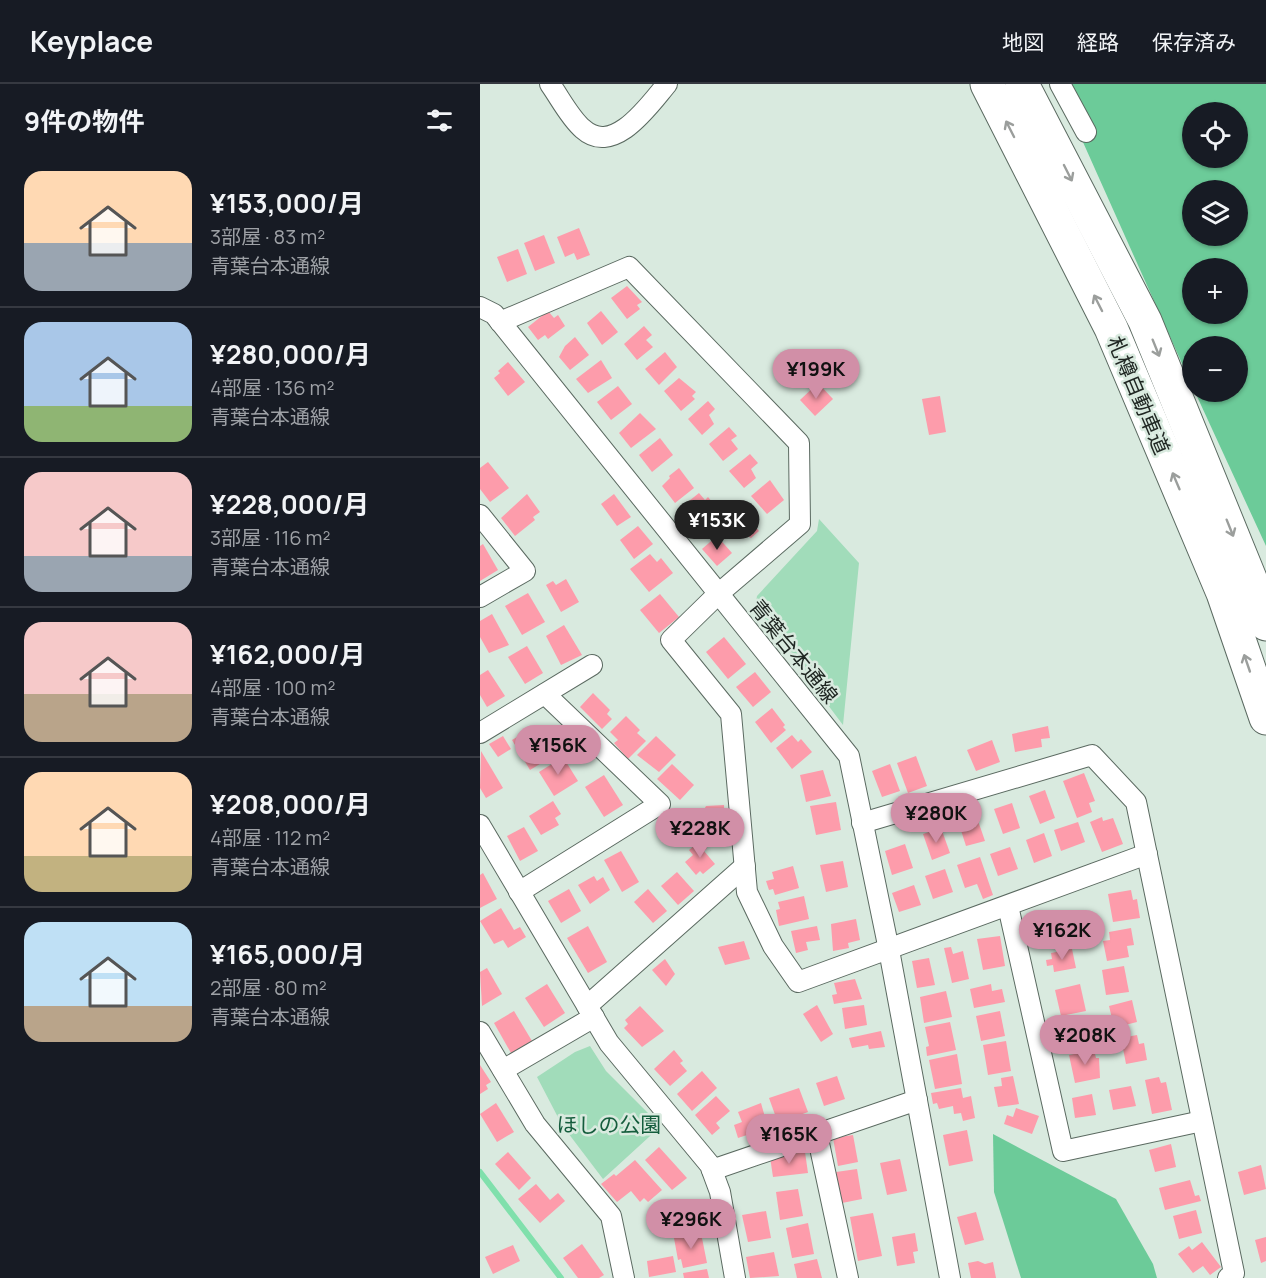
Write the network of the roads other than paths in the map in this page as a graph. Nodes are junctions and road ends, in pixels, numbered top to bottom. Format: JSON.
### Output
{"nodes":[{"id":1,"x":550,"y":84,"type":"edge"},
{"id":2,"x":667,"y":84,"type":"edge"},
{"id":3,"x":987,"y":84,"type":"edge"},
{"id":4,"x":1022,"y":84,"type":"edge"},
{"id":5,"x":1060,"y":84,"type":"edge"},
{"id":6,"x":1086,"y":132,"type":"dead end"},
{"id":7,"x":480,"y":307,"type":"edge"},
{"id":8,"x":500,"y":322,"type":"junction"},
{"id":9,"x":480,"y":515,"type":"edge"},
{"id":10,"x":717,"y":595,"type":"junction"},
{"id":11,"x":480,"y":597,"type":"edge"},
{"id":12,"x":1266,"y":624,"type":"edge"},
{"id":13,"x":592,"y":665,"type":"dead end"},
{"id":14,"x":545,"y":694,"type":"junction"},
{"id":15,"x":1266,"y":718,"type":"edge"},
{"id":16,"x":480,"y":733,"type":"edge"},
{"id":17,"x":862,"y":823,"type":"junction"},
{"id":18,"x":480,"y":825,"type":"edge"},
{"id":19,"x":1147,"y":854,"type":"junction"},
{"id":20,"x":745,"y":866,"type":"junction"},
{"id":21,"x":519,"y":892,"type":"junction"},
{"id":22,"x":1008,"y":906,"type":"junction"},
{"id":23,"x":889,"y":950,"type":"junction"},
{"id":24,"x":590,"y":1012,"type":"junction"},
{"id":25,"x":480,"y":1032,"type":"edge"},
{"id":26,"x":503,"y":1070,"type":"junction"},
{"id":27,"x":917,"y":1100,"type":"junction"},
{"id":28,"x":1202,"y":1121,"type":"junction"},
{"id":29,"x":817,"y":1134,"type":"junction"},
{"id":30,"x":712,"y":1170,"type":"junction"},
{"id":31,"x":624,"y":1278,"type":"edge"},
{"id":32,"x":735,"y":1278,"type":"edge"},
{"id":33,"x":848,"y":1278,"type":"edge"},
{"id":34,"x":950,"y":1278,"type":"edge"},
{"id":35,"x":1228,"y":1278,"type":"edge"}],
"edges":[{"from":1,"to":2,"type":"street"},
{"from":15,"to":3,"type":"highway","name":"札樽自動車道","one_way":true},
{"from":4,"to":12,"type":"highway","name":"札樽自動車道","one_way":true},
{"from":5,"to":6,"type":"street"},
{"from":7,"to":8,"type":"street","name":"青葉台本通線"},
{"from":8,"to":10,"type":"street","name":"青葉台本通線"},
{"from":8,"to":10,"type":"street"},
{"from":9,"to":11,"type":"street"},
{"from":10,"to":17,"type":"street","name":"青葉台本通線"},
{"from":10,"to":20,"type":"street"},
{"from":13,"to":14,"type":"street"},
{"from":14,"to":16,"type":"street"},
{"from":14,"to":21,"type":"street"},
{"from":17,"to":19,"type":"street"},
{"from":17,"to":23,"type":"street","name":"青葉台本通線"},
{"from":18,"to":21,"type":"street"},
{"from":19,"to":22,"type":"street"},
{"from":19,"to":28,"type":"street"},
{"from":20,"to":23,"type":"street"},
{"from":20,"to":24,"type":"street"},
{"from":21,"to":24,"type":"street"},
{"from":22,"to":23,"type":"street"},
{"from":22,"to":28,"type":"street"},
{"from":23,"to":27,"type":"street","name":"青葉台本通線"},
{"from":24,"to":26,"type":"street"},
{"from":24,"to":30,"type":"street"},
{"from":25,"to":26,"type":"street"},
{"from":26,"to":31,"type":"street"},
{"from":27,"to":29,"type":"street"},
{"from":27,"to":34,"type":"street","name":"青葉台本通線"},
{"from":28,"to":35,"type":"street"},
{"from":29,"to":30,"type":"street"},
{"from":29,"to":33,"type":"street"},
{"from":30,"to":32,"type":"street"}]}
